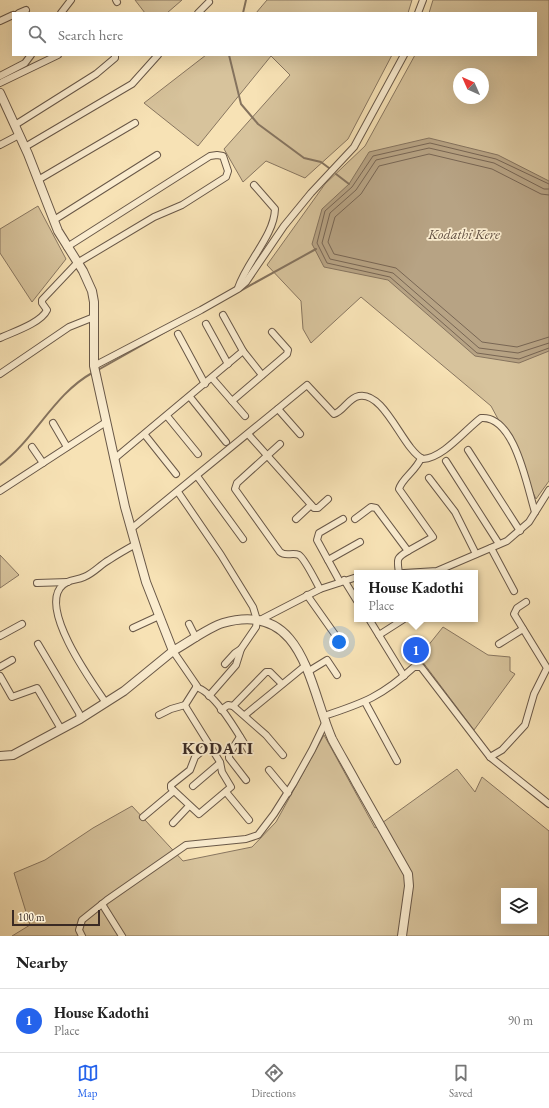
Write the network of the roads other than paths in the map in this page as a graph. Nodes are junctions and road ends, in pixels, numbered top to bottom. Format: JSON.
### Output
{"nodes":[{"id":1,"x":71,"y":0,"type":"edge"},
{"id":2,"x":423,"y":0,"type":"edge"},
{"id":3,"x":209,"y":2,"type":"dead end"},
{"id":4,"x":26,"y":10,"type":"dead end"},
{"id":5,"x":21,"y":12,"type":"edge"},
{"id":6,"x":62,"y":12,"type":"edge"},
{"id":7,"x":199,"y":12,"type":"edge"},
{"id":8,"x":418,"y":12,"type":"edge"},
{"id":9,"x":12,"y":15,"type":"edge"},
{"id":10,"x":0,"y":21,"type":"edge"},
{"id":11,"x":30,"y":56,"type":"edge"},
{"id":12,"x":56,"y":56,"type":"edge"},
{"id":13,"x":115,"y":56,"type":"edge"},
{"id":14,"x":157,"y":56,"type":"edge"},
{"id":15,"x":403,"y":56,"type":"edge"},
{"id":16,"x":0,"y":76,"type":"edge"},
{"id":17,"x":0,"y":83,"type":"edge"},
{"id":18,"x":0,"y":93,"type":"edge"},
{"id":19,"x":135,"y":123,"type":"dead end"},
{"id":20,"x":15,"y":125,"type":"junction"},
{"id":21,"x":19,"y":135,"type":"junction"},
{"id":22,"x":0,"y":145,"type":"edge"},
{"id":23,"x":25,"y":147,"type":"junction"},
{"id":24,"x":157,"y":156,"type":"dead end"},
{"id":25,"x":38,"y":180,"type":"junction"},
{"id":26,"x":254,"y":185,"type":"dead end"},
{"id":27,"x":54,"y":220,"type":"junction"},
{"id":28,"x":67,"y":247,"type":"junction"},
{"id":29,"x":77,"y":263,"type":"junction"},
{"id":30,"x":238,"y":289,"type":"junction"},
{"id":31,"x":223,"y":314,"type":"dead end"},
{"id":32,"x":94,"y":317,"type":"junction"},
{"id":33,"x":206,"y":324,"type":"dead end"},
{"id":34,"x":272,"y":332,"type":"dead end"},
{"id":35,"x":178,"y":334,"type":"dead end"},
{"id":36,"x":0,"y":338,"type":"edge"},
{"id":37,"x":243,"y":351,"type":"junction"},
{"id":38,"x":228,"y":364,"type":"junction"},
{"id":39,"x":94,"y":366,"type":"junction"},
{"id":40,"x":0,"y":374,"type":"edge"},
{"id":41,"x":262,"y":375,"type":"junction"},
{"id":42,"x":212,"y":378,"type":"junction"},
{"id":43,"x":206,"y":384,"type":"junction"},
{"id":44,"x":190,"y":397,"type":"junction"},
{"id":45,"x":232,"y":401,"type":"junction"},
{"id":46,"x":278,"y":409,"type":"junction"},
{"id":47,"x":167,"y":416,"type":"junction"},
{"id":48,"x":245,"y":416,"type":"dead end"},
{"id":49,"x":106,"y":422,"type":"junction"},
{"id":50,"x":53,"y":423,"type":"dead end"},
{"id":51,"x":145,"y":434,"type":"junction"},
{"id":52,"x":248,"y":434,"type":"junction"},
{"id":53,"x":300,"y":434,"type":"dead end"},
{"id":54,"x":226,"y":442,"type":"dead end"},
{"id":55,"x":280,"y":444,"type":"dead end"},
{"id":56,"x":32,"y":447,"type":"dead end"},
{"id":57,"x":67,"y":447,"type":"junction"},
{"id":58,"x":468,"y":450,"type":"dead end"},
{"id":59,"x":198,"y":454,"type":"dead end"},
{"id":60,"x":268,"y":456,"type":"junction"},
{"id":61,"x":421,"y":458,"type":"junction"},
{"id":62,"x":114,"y":459,"type":"junction"},
{"id":63,"x":446,"y":461,"type":"dead end"},
{"id":64,"x":43,"y":463,"type":"junction"},
{"id":65,"x":176,"y":474,"type":"dead end"},
{"id":66,"x":197,"y":476,"type":"junction"},
{"id":67,"x":429,"y":478,"type":"dead end"},
{"id":68,"x":549,"y":490,"type":"edge"},
{"id":69,"x":0,"y":491,"type":"edge"},
{"id":70,"x":178,"y":492,"type":"junction"},
{"id":71,"x":328,"y":499,"type":"dead end"},
{"id":72,"x":311,"y":505,"type":"junction"},
{"id":73,"x":535,"y":512,"type":"junction"},
{"id":74,"x":296,"y":519,"type":"dead end"},
{"id":75,"x":343,"y":519,"type":"dead end"},
{"id":76,"x":355,"y":519,"type":"dead end"},
{"id":77,"x":131,"y":529,"type":"junction"},
{"id":78,"x":520,"y":531,"type":"junction"},
{"id":79,"x":243,"y":539,"type":"dead end"},
{"id":80,"x":360,"y":542,"type":"dead end"},
{"id":81,"x":136,"y":544,"type":"junction"},
{"id":82,"x":500,"y":544,"type":"junction"},
{"id":83,"x":491,"y":548,"type":"junction"},
{"id":84,"x":408,"y":550,"type":"junction"},
{"id":85,"x":476,"y":554,"type":"junction"},
{"id":86,"x":328,"y":560,"type":"junction"},
{"id":87,"x":399,"y":570,"type":"edge"},
{"id":88,"x":446,"y":570,"type":"edge"},
{"id":89,"x":354,"y":578,"type":"edge"},
{"id":90,"x":342,"y":581,"type":"junction"},
{"id":91,"x":68,"y":582,"type":"junction"},
{"id":92,"x":37,"y":583,"type":"dead end"},
{"id":93,"x":320,"y":589,"type":"junction"},
{"id":94,"x":514,"y":591,"type":"dead end"},
{"id":95,"x":307,"y":595,"type":"junction"},
{"id":96,"x":354,"y":597,"type":"edge"},
{"id":97,"x":526,"y":602,"type":"dead end"},
{"id":98,"x":159,"y":616,"type":"junction"},
{"id":99,"x":259,"y":620,"type":"junction"},
{"id":100,"x":370,"y":622,"type":"edge"},
{"id":101,"x":400,"y":622,"type":"edge"},
{"id":102,"x":22,"y":624,"type":"dead end"},
{"id":103,"x":189,"y":624,"type":"dead end"},
{"id":104,"x":133,"y":628,"type":"dead end"},
{"id":105,"x":523,"y":629,"type":"junction"},
{"id":106,"x":0,"y":636,"type":"edge"},
{"id":107,"x":379,"y":636,"type":"junction"},
{"id":108,"x":196,"y":638,"type":"junction"},
{"id":109,"x":341,"y":643,"type":"dead end"},
{"id":110,"x":38,"y":644,"type":"dead end"},
{"id":111,"x":499,"y":644,"type":"dead end"},
{"id":112,"x":242,"y":649,"type":"junction"},
{"id":113,"x":173,"y":651,"type":"junction"},
{"id":114,"x":12,"y":660,"type":"dead end"},
{"id":115,"x":225,"y":664,"type":"dead end"},
{"id":116,"x":548,"y":666,"type":"edge"},
{"id":117,"x":0,"y":667,"type":"edge"},
{"id":118,"x":308,"y":668,"type":"junction"},
{"id":119,"x":0,"y":676,"type":"edge"},
{"id":120,"x":337,"y":676,"type":"dead end"},
{"id":121,"x":404,"y":676,"type":"junction"},
{"id":122,"x":282,"y":684,"type":"junction"},
{"id":123,"x":196,"y":687,"type":"junction"},
{"id":124,"x":209,"y":696,"type":"junction"},
{"id":125,"x":365,"y":702,"type":"junction"},
{"id":126,"x":106,"y":703,"type":"junction"},
{"id":127,"x":185,"y":705,"type":"junction"},
{"id":128,"x":233,"y":706,"type":"junction"},
{"id":129,"x":221,"y":710,"type":"junction"},
{"id":130,"x":159,"y":715,"type":"dead end"},
{"id":131,"x":245,"y":715,"type":"junction"},
{"id":132,"x":325,"y":718,"type":"junction"},
{"id":133,"x":80,"y":719,"type":"junction"},
{"id":134,"x":61,"y":729,"type":"junction"},
{"id":135,"x":240,"y":737,"type":"junction"},
{"id":136,"x":209,"y":745,"type":"junction"},
{"id":137,"x":249,"y":751,"type":"dead end"},
{"id":138,"x":283,"y":755,"type":"dead end"},
{"id":139,"x":0,"y":756,"type":"edge"},
{"id":140,"x":490,"y":757,"type":"junction"},
{"id":141,"x":398,"y":761,"type":"dead end"},
{"id":142,"x":220,"y":763,"type":"junction"},
{"id":143,"x":269,"y":770,"type":"dead end"},
{"id":144,"x":246,"y":780,"type":"dead end"},
{"id":145,"x":193,"y":786,"type":"dead end"},
{"id":146,"x":174,"y":790,"type":"junction"},
{"id":147,"x":226,"y":792,"type":"junction"},
{"id":148,"x":288,"y":793,"type":"junction"},
{"id":149,"x":549,"y":804,"type":"edge"},
{"id":150,"x":190,"y":806,"type":"junction"},
{"id":151,"x":143,"y":817,"type":"dead end"},
{"id":152,"x":249,"y":820,"type":"dead end"},
{"id":153,"x":173,"y":823,"type":"dead end"},
{"id":154,"x":102,"y":904,"type":"junction"},
{"id":155,"x":82,"y":936,"type":"edge"},
{"id":156,"x":122,"y":936,"type":"edge"},
{"id":157,"x":402,"y":936,"type":"edge"}],
"edges":[{"from":1,"to":6,"type":"street"},
{"from":2,"to":8,"type":"street"},
{"from":3,"to":7,"type":"street"},
{"from":4,"to":5,"type":"street"},
{"from":9,"to":10,"type":"street"},
{"from":11,"to":16,"type":"street"},
{"from":12,"to":17,"type":"street"},
{"from":13,"to":20,"type":"street"},
{"from":14,"to":23,"type":"street"},
{"from":15,"to":30,"type":"street"},
{"from":18,"to":20,"type":"street"},
{"from":19,"to":25,"type":"street"},
{"from":20,"to":21,"type":"street"},
{"from":21,"to":22,"type":"street"},
{"from":21,"to":23,"type":"street"},
{"from":23,"to":25,"type":"street"},
{"from":24,"to":27,"type":"street"},
{"from":25,"to":27,"type":"street"},
{"from":26,"to":30,"type":"street"},
{"from":27,"to":28,"type":"street"},
{"from":28,"to":29,"type":"street"},
{"from":28,"to":29,"type":"street"},
{"from":29,"to":32,"type":"street"},
{"from":29,"to":36,"type":"street"},
{"from":30,"to":39,"type":"street"},
{"from":31,"to":37,"type":"street"},
{"from":32,"to":39,"type":"street"},
{"from":32,"to":40,"type":"street"},
{"from":33,"to":38,"type":"street"},
{"from":34,"to":41,"type":"street"},
{"from":35,"to":43,"type":"street"},
{"from":37,"to":38,"type":"street"},
{"from":37,"to":41,"type":"street"},
{"from":38,"to":42,"type":"street"},
{"from":39,"to":49,"type":"street"},
{"from":41,"to":45,"type":"street"},
{"from":42,"to":43,"type":"street"},
{"from":42,"to":45,"type":"street"},
{"from":43,"to":44,"type":"street"},
{"from":44,"to":47,"type":"street"},
{"from":44,"to":54,"type":"street"},
{"from":45,"to":48,"type":"street"},
{"from":46,"to":52,"type":"street"},
{"from":46,"to":53,"type":"street"},
{"from":46,"to":61,"type":"street"},
{"from":47,"to":51,"type":"street"},
{"from":47,"to":59,"type":"street"},
{"from":49,"to":57,"type":"street"},
{"from":49,"to":62,"type":"street"},
{"from":50,"to":57,"type":"street"},
{"from":51,"to":62,"type":"street"},
{"from":51,"to":65,"type":"street"},
{"from":52,"to":60,"type":"street"},
{"from":52,"to":66,"type":"street"},
{"from":55,"to":60,"type":"street"},
{"from":56,"to":64,"type":"street"},
{"from":57,"to":64,"type":"street"},
{"from":58,"to":78,"type":"street"},
{"from":60,"to":72,"type":"street"},
{"from":60,"to":93,"type":"street"},
{"from":61,"to":73,"type":"street"},
{"from":61,"to":84,"type":"street"},
{"from":62,"to":77,"type":"street"},
{"from":63,"to":82,"type":"street"},
{"from":64,"to":69,"type":"street"},
{"from":66,"to":70,"type":"street"},
{"from":66,"to":79,"type":"street"},
{"from":67,"to":85,"type":"street"},
{"from":68,"to":73,"type":"street"},
{"from":70,"to":77,"type":"street"},
{"from":70,"to":99,"type":"street"},
{"from":71,"to":72,"type":"street"},
{"from":72,"to":74,"type":"street"},
{"from":73,"to":78,"type":"street"},
{"from":75,"to":86,"type":"street"},
{"from":76,"to":84,"type":"street"},
{"from":77,"to":81,"type":"street"},
{"from":78,"to":82,"type":"street"},
{"from":80,"to":86,"type":"street"},
{"from":81,"to":91,"type":"street"},
{"from":81,"to":98,"type":"street"},
{"from":82,"to":83,"type":"street"},
{"from":83,"to":85,"type":"street"},
{"from":83,"to":94,"type":"street"},
{"from":84,"to":87,"type":"street"},
{"from":85,"to":88,"type":"street"},
{"from":86,"to":90,"type":"street"},
{"from":89,"to":90,"type":"street"},
{"from":90,"to":93,"type":"street"},
{"from":90,"to":96,"type":"street"},
{"from":91,"to":92,"type":"street"},
{"from":91,"to":126,"type":"street"},
{"from":93,"to":95,"type":"street"},
{"from":95,"to":99,"type":"street"},
{"from":95,"to":109,"type":"street"},
{"from":97,"to":105,"type":"street"},
{"from":98,"to":104,"type":"street"},
{"from":98,"to":113,"type":"street"},
{"from":99,"to":108,"type":"street"},
{"from":99,"to":112,"type":"street"},
{"from":99,"to":118,"type":"street"},
{"from":100,"to":107,"type":"street"},
{"from":101,"to":107,"type":"street"},
{"from":102,"to":106,"type":"street"},
{"from":103,"to":108,"type":"street"},
{"from":105,"to":111,"type":"street"},
{"from":105,"to":116,"type":"street"},
{"from":107,"to":121,"type":"street"},
{"from":108,"to":113,"type":"street"},
{"from":110,"to":133,"type":"street"},
{"from":112,"to":115,"type":"street"},
{"from":112,"to":124,"type":"street"},
{"from":113,"to":123,"type":"street"},
{"from":113,"to":126,"type":"street"},
{"from":114,"to":117,"type":"street"},
{"from":116,"to":140,"type":"street"},
{"from":118,"to":120,"type":"street"},
{"from":118,"to":122,"type":"street"},
{"from":118,"to":132,"type":"street"},
{"from":119,"to":134,"type":"street"},
{"from":121,"to":125,"type":"street"},
{"from":121,"to":140,"type":"street"},
{"from":122,"to":128,"type":"street"},
{"from":122,"to":131,"type":"street"},
{"from":123,"to":124,"type":"street"},
{"from":123,"to":127,"type":"street"},
{"from":124,"to":129,"type":"street"},
{"from":125,"to":132,"type":"street"},
{"from":125,"to":141,"type":"street"},
{"from":126,"to":133,"type":"street"},
{"from":127,"to":130,"type":"street"},
{"from":127,"to":136,"type":"street"},
{"from":128,"to":129,"type":"street"},
{"from":128,"to":131,"type":"street"},
{"from":129,"to":135,"type":"street"},
{"from":131,"to":138,"type":"street"},
{"from":132,"to":148,"type":"street"},
{"from":132,"to":157,"type":"street"},
{"from":133,"to":134,"type":"street"},
{"from":134,"to":139,"type":"street"},
{"from":135,"to":137,"type":"street"},
{"from":135,"to":144,"type":"street"},
{"from":136,"to":142,"type":"street"},
{"from":136,"to":146,"type":"street"},
{"from":140,"to":149,"type":"street"},
{"from":142,"to":145,"type":"street"},
{"from":142,"to":147,"type":"street"},
{"from":143,"to":148,"type":"street"},
{"from":146,"to":150,"type":"street"},
{"from":146,"to":151,"type":"street"},
{"from":147,"to":150,"type":"street"},
{"from":147,"to":152,"type":"street"},
{"from":148,"to":154,"type":"street"},
{"from":150,"to":153,"type":"street"},
{"from":154,"to":155,"type":"street"},
{"from":154,"to":156,"type":"street"}]}
